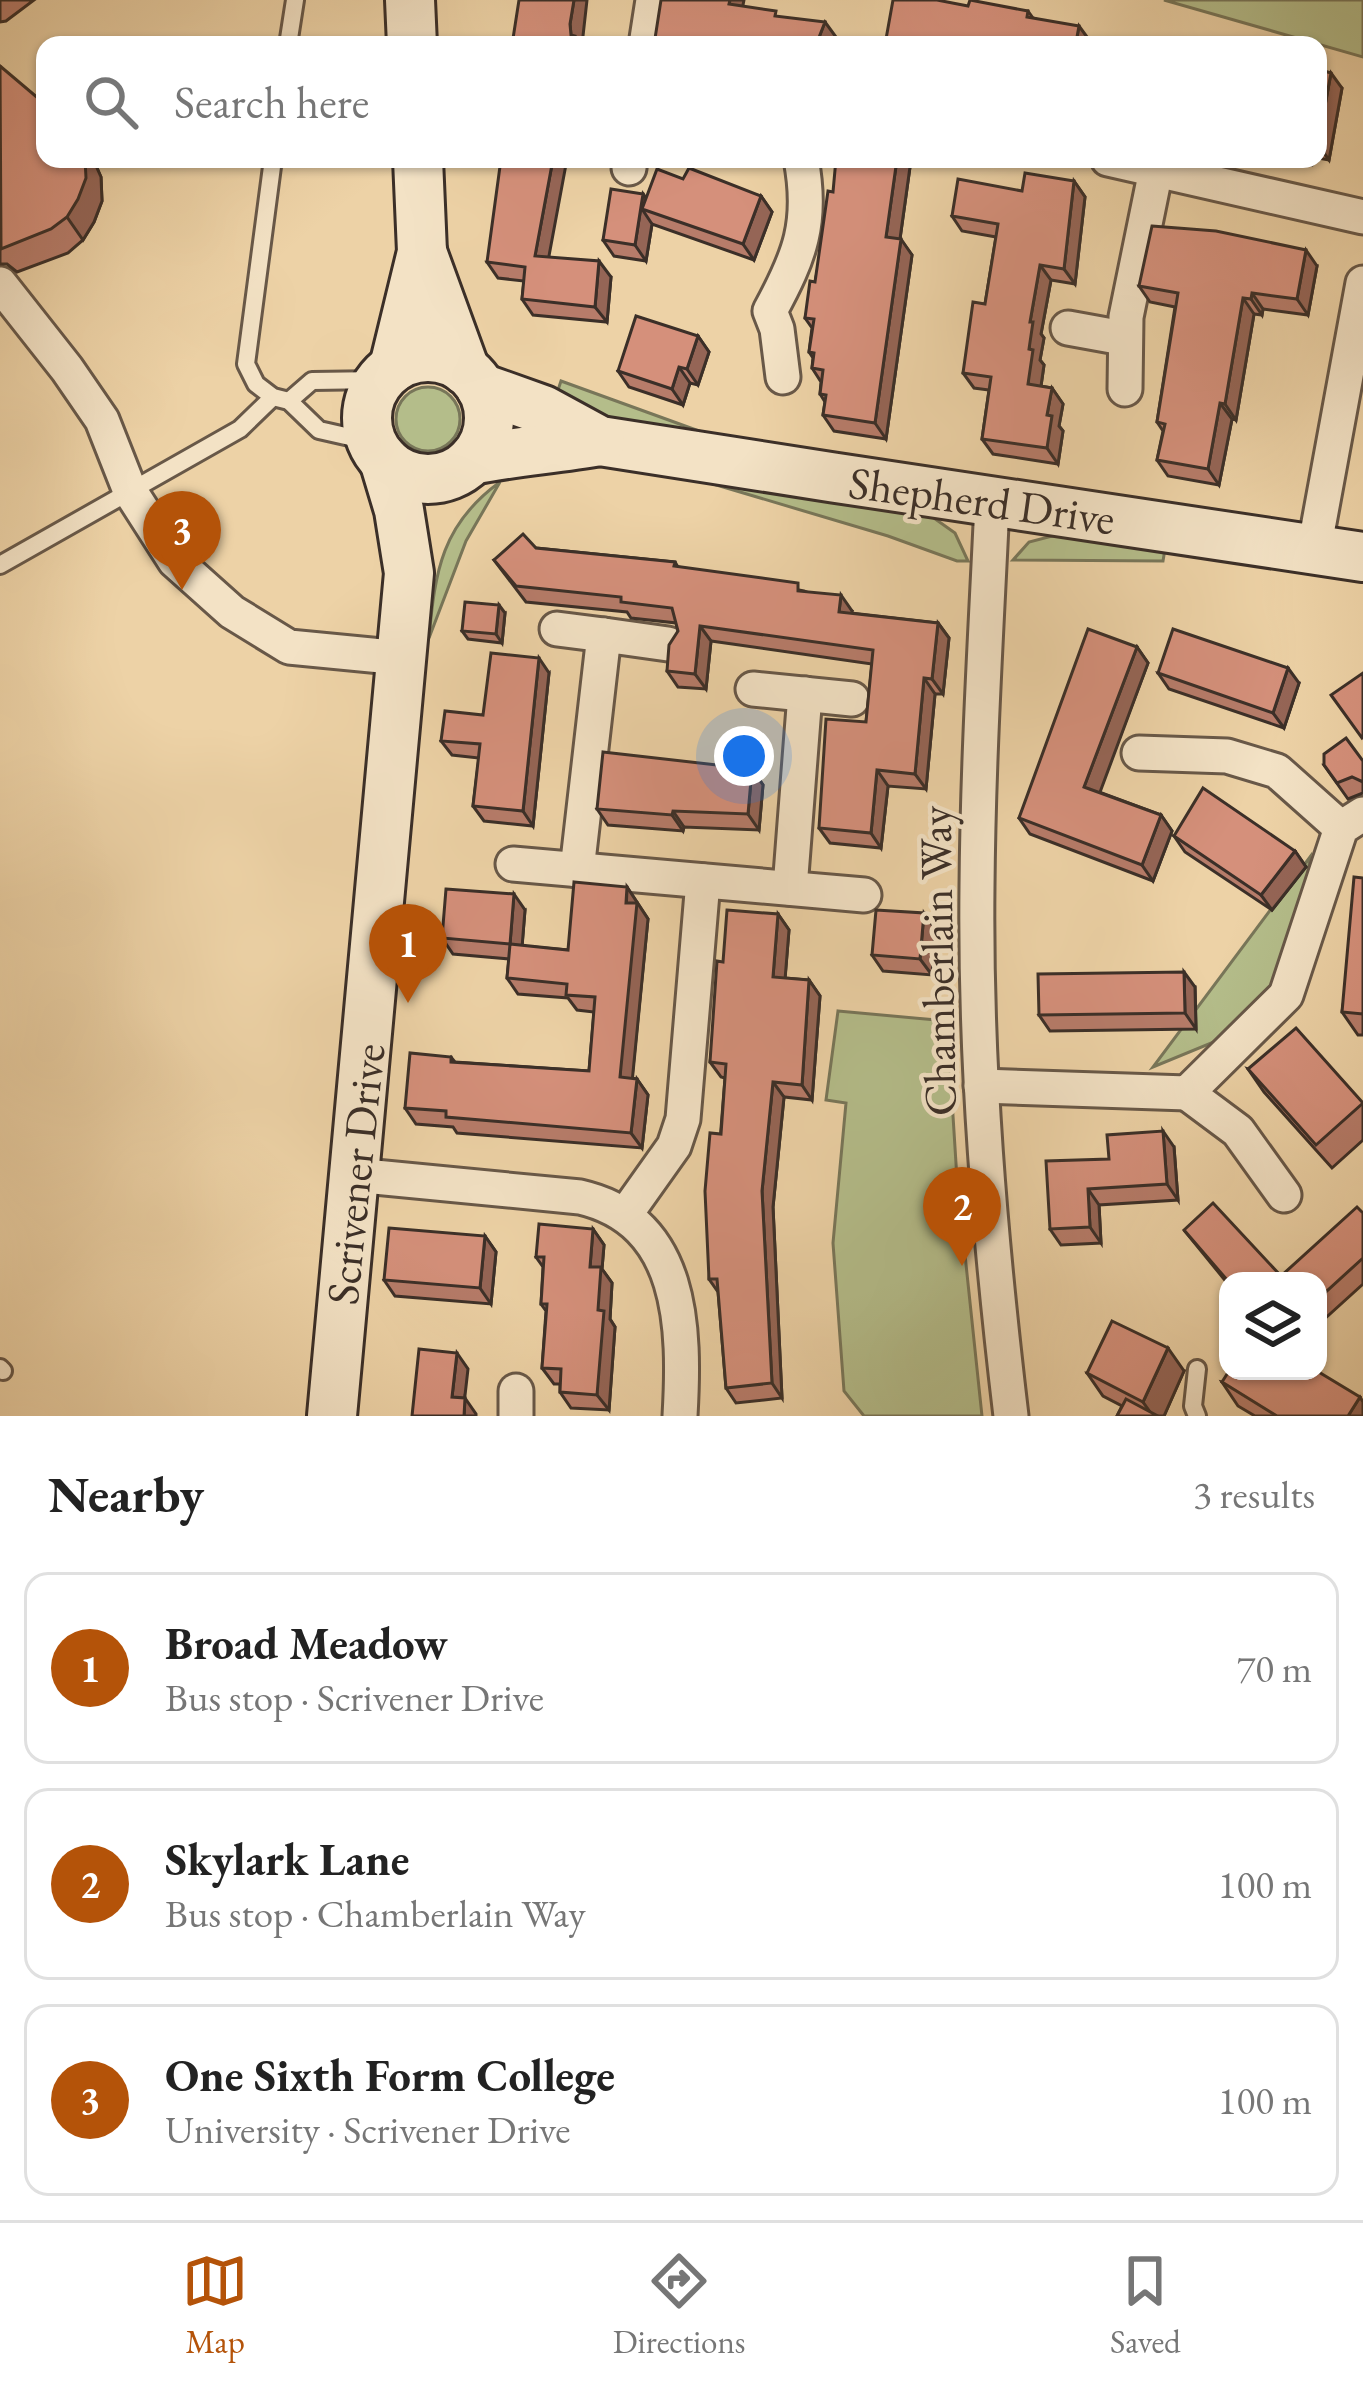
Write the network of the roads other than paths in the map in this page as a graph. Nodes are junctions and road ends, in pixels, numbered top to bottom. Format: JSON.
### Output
{"nodes":[{"id":1,"x":295,"y":0,"type":"edge"},
{"id":2,"x":410,"y":0,"type":"edge"},
{"id":3,"x":652,"y":0,"type":"edge"},
{"id":4,"x":290,"y":36,"type":"edge"},
{"id":5,"x":412,"y":36,"type":"edge"},
{"id":6,"x":647,"y":36,"type":"edge"},
{"id":7,"x":272,"y":168,"type":"edge"},
{"id":8,"x":418,"y":168,"type":"edge"},
{"id":9,"x":801,"y":168,"type":"edge"},
{"id":10,"x":1147,"y":168,"type":"edge"},
{"id":11,"x":1156,"y":170,"type":"junction"},
{"id":12,"x":1363,"y":217,"type":"edge"},
{"id":13,"x":422,"y":252,"type":"junction"},
{"id":14,"x":1363,"y":283,"type":"edge"},
{"id":15,"x":0,"y":284,"type":"edge"},
{"id":16,"x":1068,"y":328,"type":"dead end"},
{"id":17,"x":1359,"y":328,"type":"edge"},
{"id":18,"x":1123,"y":338,"type":"junction"},
{"id":19,"x":387,"y":374,"type":"junction"},
{"id":20,"x":783,"y":377,"type":"dead end"},
{"id":21,"x":473,"y":379,"type":"junction"},
{"id":22,"x":1125,"y":389,"type":"dead end"},
{"id":23,"x":281,"y":399,"type":"junction"},
{"id":24,"x":600,"y":441,"type":"junction"},
{"id":25,"x":378,"y":451,"type":"junction"},
{"id":26,"x":463,"y":467,"type":"junction"},
{"id":27,"x":130,"y":491,"type":"junction"},
{"id":28,"x":992,"y":504,"type":"junction"},
{"id":29,"x":1314,"y":550,"type":"junction"},
{"id":30,"x":1363,"y":557,"type":"edge"},
{"id":31,"x":0,"y":565,"type":"edge"},
{"id":32,"x":410,"y":573,"type":"junction"},
{"id":33,"x":557,"y":629,"type":"dead end"},
{"id":34,"x":604,"y":635,"type":"junction"},
{"id":35,"x":668,"y":644,"type":"edge"},
{"id":36,"x":402,"y":658,"type":"junction"},
{"id":37,"x":753,"y":689,"type":"dead end"},
{"id":38,"x":805,"y":694,"type":"junction"},
{"id":39,"x":852,"y":698,"type":"dead end"},
{"id":40,"x":1139,"y":753,"type":"dead end"},
{"id":41,"x":1352,"y":821,"type":"edge"},
{"id":42,"x":512,"y":864,"type":"dead end"},
{"id":43,"x":577,"y":870,"type":"junction"},
{"id":44,"x":703,"y":880,"type":"junction"},
{"id":45,"x":790,"y":888,"type":"junction"},
{"id":46,"x":864,"y":895,"type":"dead end"},
{"id":47,"x":981,"y":1086,"type":"junction"},
{"id":48,"x":1187,"y":1094,"type":"junction"},
{"id":49,"x":354,"y":1175,"type":"junction"},
{"id":50,"x":1284,"y":1195,"type":"dead end"},
{"id":51,"x":625,"y":1215,"type":"junction"},
{"id":52,"x":1197,"y":1369,"type":"dead end"},
{"id":53,"x":332,"y":1416,"type":"edge"},
{"id":54,"x":680,"y":1416,"type":"edge"},
{"id":55,"x":1010,"y":1416,"type":"edge"},
{"id":56,"x":1197,"y":1416,"type":"edge"}],
"edges":[{"from":1,"to":4,"type":"lane"},
{"from":2,"to":5,"type":"street"},
{"from":3,"to":6,"type":"street"},
{"from":7,"to":23,"type":"lane"},
{"from":8,"to":13,"type":"street"},
{"from":9,"to":20,"type":"street"},
{"from":10,"to":11,"type":"street"},
{"from":11,"to":12,"type":"street"},
{"from":11,"to":18,"type":"street"},
{"from":13,"to":19,"type":"street"},
{"from":13,"to":21,"type":"street"},
{"from":14,"to":17,"type":"street"},
{"from":15,"to":27,"type":"street"},
{"from":16,"to":18,"type":"street"},
{"from":17,"to":29,"type":"street"},
{"from":18,"to":22,"type":"street"},
{"from":19,"to":21,"type":"street"},
{"from":19,"to":23,"type":"lane"},
{"from":19,"to":25,"type":"street"},
{"from":21,"to":24,"type":"street","name":"Shepherd Drive"},
{"from":21,"to":26,"type":"street"},
{"from":23,"to":25,"type":"lane"},
{"from":23,"to":27,"type":"lane"},
{"from":24,"to":26,"type":"street","name":"Shepherd Drive"},
{"from":24,"to":28,"type":"street","name":"Shepherd Drive"},
{"from":25,"to":26,"type":"street"},
{"from":25,"to":32,"type":"street","name":"Scrivener Drive"},
{"from":26,"to":32,"type":"street","name":"Scrivener Drive"},
{"from":27,"to":31,"type":"lane"},
{"from":27,"to":36,"type":"street"},
{"from":28,"to":29,"type":"street","name":"Shepherd Drive"},
{"from":28,"to":47,"type":"street","name":"Chamberlain Way"},
{"from":29,"to":30,"type":"street","name":"Shepherd Drive"},
{"from":32,"to":36,"type":"street","name":"Scrivener Drive"},
{"from":33,"to":34,"type":"street"},
{"from":34,"to":35,"type":"street"},
{"from":34,"to":43,"type":"street"},
{"from":36,"to":49,"type":"street","name":"Scrivener Drive"},
{"from":37,"to":38,"type":"street"},
{"from":38,"to":39,"type":"street"},
{"from":38,"to":45,"type":"street"},
{"from":40,"to":41,"type":"street"},
{"from":41,"to":48,"type":"street"},
{"from":42,"to":43,"type":"street"},
{"from":43,"to":44,"type":"street"},
{"from":44,"to":45,"type":"street"},
{"from":44,"to":51,"type":"street"},
{"from":45,"to":46,"type":"street"},
{"from":47,"to":48,"type":"street"},
{"from":47,"to":55,"type":"street","name":"Chamberlain Way"},
{"from":48,"to":50,"type":"street"},
{"from":49,"to":51,"type":"street"},
{"from":49,"to":53,"type":"street","name":"Scrivener Drive"},
{"from":51,"to":54,"type":"street"},
{"from":52,"to":56,"type":"lane"}]}
